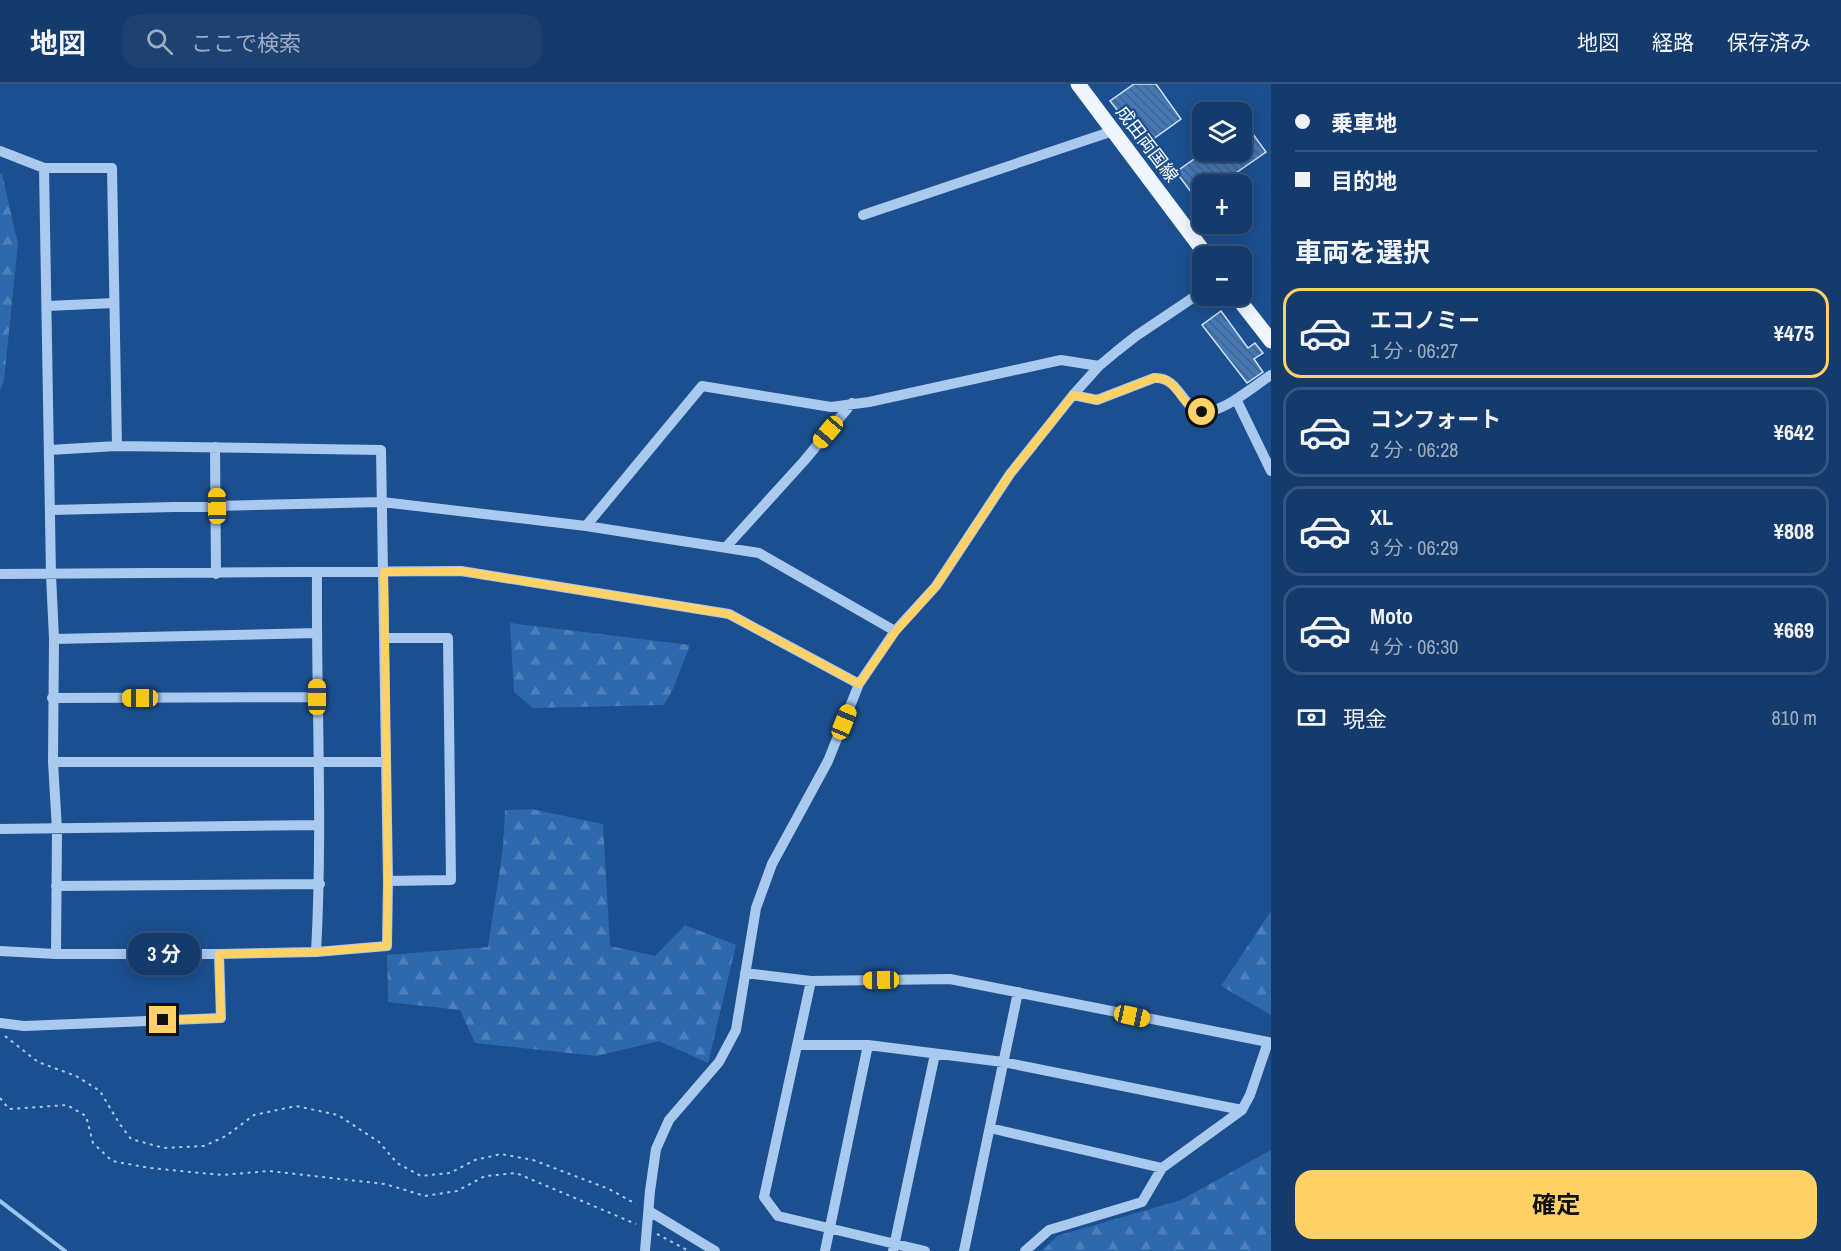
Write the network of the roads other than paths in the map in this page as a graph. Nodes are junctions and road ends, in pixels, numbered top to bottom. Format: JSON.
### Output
{"nodes":[{"id":1,"x":1078,"y":84,"type":"edge"},
{"id":2,"x":1113,"y":131,"type":"junction"},
{"id":3,"x":0,"y":151,"type":"edge"},
{"id":4,"x":44,"y":168,"type":"junction"},
{"id":5,"x":863,"y":215,"type":"dead end"},
{"id":6,"x":1199,"y":246,"type":"edge"},
{"id":7,"x":1192,"y":298,"type":"edge"},
{"id":8,"x":114,"y":303,"type":"junction"},
{"id":9,"x":47,"y":306,"type":"junction"},
{"id":10,"x":1244,"y":306,"type":"edge"},
{"id":11,"x":1271,"y":341,"type":"edge"},
{"id":12,"x":1099,"y":366,"type":"junction"},
{"id":13,"x":1271,"y":375,"type":"edge"},
{"id":14,"x":1073,"y":395,"type":"junction"},
{"id":15,"x":1236,"y":399,"type":"junction"},
{"id":16,"x":852,"y":404,"type":"junction"},
{"id":17,"x":117,"y":446,"type":"junction"},
{"id":18,"x":215,"y":447,"type":"junction"},
{"id":19,"x":49,"y":450,"type":"junction"},
{"id":20,"x":1271,"y":471,"type":"edge"},
{"id":21,"x":382,"y":502,"type":"junction"},
{"id":22,"x":217,"y":506,"type":"junction"},
{"id":23,"x":51,"y":510,"type":"junction"},
{"id":24,"x":586,"y":526,"type":"junction"},
{"id":25,"x":726,"y":547,"type":"junction"},
{"id":26,"x":384,"y":572,"type":"junction"},
{"id":27,"x":317,"y":573,"type":"junction"},
{"id":28,"x":0,"y":574,"type":"edge"},
{"id":29,"x":216,"y":574,"type":"junction"},
{"id":30,"x":51,"y":575,"type":"junction"},
{"id":31,"x":896,"y":631,"type":"junction"},
{"id":32,"x":317,"y":633,"type":"junction"},
{"id":33,"x":385,"y":638,"type":"junction"},
{"id":34,"x":54,"y":639,"type":"junction"},
{"id":35,"x":859,"y":684,"type":"junction"},
{"id":36,"x":317,"y":697,"type":"junction"},
{"id":37,"x":52,"y":698,"type":"junction"},
{"id":38,"x":318,"y":761,"type":"junction"},
{"id":39,"x":53,"y":762,"type":"junction"},
{"id":40,"x":386,"y":762,"type":"junction"},
{"id":41,"x":319,"y":825,"type":"junction"},
{"id":42,"x":0,"y":829,"type":"edge"},
{"id":43,"x":57,"y":830,"type":"junction"},
{"id":44,"x":388,"y":881,"type":"junction"},
{"id":45,"x":320,"y":884,"type":"junction"},
{"id":46,"x":56,"y":886,"type":"junction"},
{"id":47,"x":0,"y":951,"type":"edge"},
{"id":48,"x":316,"y":952,"type":"junction"},
{"id":49,"x":56,"y":954,"type":"junction"},
{"id":50,"x":219,"y":954,"type":"junction"},
{"id":51,"x":745,"y":973,"type":"junction"},
{"id":52,"x":811,"y":981,"type":"junction"},
{"id":53,"x":1018,"y":992,"type":"junction"},
{"id":54,"x":0,"y":1023,"type":"edge"},
{"id":55,"x":797,"y":1045,"type":"junction"},
{"id":56,"x":868,"y":1045,"type":"junction"},
{"id":57,"x":935,"y":1054,"type":"junction"},
{"id":58,"x":1003,"y":1062,"type":"junction"},
{"id":59,"x":1242,"y":1110,"type":"junction"},
{"id":60,"x":990,"y":1128,"type":"junction"},
{"id":61,"x":1162,"y":1168,"type":"junction"},
{"id":62,"x":649,"y":1212,"type":"junction"},
{"id":63,"x":830,"y":1227,"type":"junction"},
{"id":64,"x":893,"y":1247,"type":"edge"},
{"id":65,"x":645,"y":1251,"type":"edge"},
{"id":66,"x":716,"y":1251,"type":"edge"},
{"id":67,"x":825,"y":1251,"type":"edge"},
{"id":68,"x":925,"y":1251,"type":"edge"},
{"id":69,"x":964,"y":1251,"type":"edge"},
{"id":70,"x":1025,"y":1251,"type":"edge"}],
"edges":[{"from":1,"to":2,"type":"main road","name":"成田両国線"},
{"from":2,"to":5,"type":"street"},
{"from":2,"to":6,"type":"main road","name":"成田両国線"},
{"from":3,"to":4,"type":"street"},
{"from":4,"to":8,"type":"street"},
{"from":4,"to":9,"type":"street"},
{"from":7,"to":12,"type":"street"},
{"from":8,"to":9,"type":"street"},
{"from":8,"to":17,"type":"street"},
{"from":9,"to":19,"type":"street"},
{"from":10,"to":11,"type":"main road"},
{"from":12,"to":14,"type":"street"},
{"from":12,"to":16,"type":"street"},
{"from":13,"to":15,"type":"street"},
{"from":14,"to":15,"type":"street"},
{"from":14,"to":31,"type":"street"},
{"from":15,"to":20,"type":"street"},
{"from":16,"to":24,"type":"street"},
{"from":16,"to":25,"type":"street"},
{"from":17,"to":18,"type":"street"},
{"from":17,"to":19,"type":"street"},
{"from":18,"to":21,"type":"street"},
{"from":18,"to":22,"type":"street"},
{"from":19,"to":23,"type":"street"},
{"from":21,"to":22,"type":"street"},
{"from":21,"to":24,"type":"street"},
{"from":21,"to":26,"type":"street"},
{"from":22,"to":23,"type":"street"},
{"from":22,"to":29,"type":"street"},
{"from":23,"to":30,"type":"street"},
{"from":24,"to":25,"type":"street"},
{"from":25,"to":31,"type":"street"},
{"from":26,"to":27,"type":"street"},
{"from":26,"to":33,"type":"street"},
{"from":26,"to":35,"type":"street"},
{"from":27,"to":29,"type":"street"},
{"from":27,"to":32,"type":"street"},
{"from":28,"to":30,"type":"street"},
{"from":29,"to":30,"type":"street"},
{"from":30,"to":34,"type":"street"},
{"from":31,"to":35,"type":"street"},
{"from":32,"to":34,"type":"street"},
{"from":32,"to":36,"type":"street"},
{"from":33,"to":40,"type":"street"},
{"from":33,"to":44,"type":"street"},
{"from":34,"to":37,"type":"street"},
{"from":35,"to":51,"type":"street"},
{"from":36,"to":37,"type":"street"},
{"from":36,"to":38,"type":"street"},
{"from":37,"to":39,"type":"street"},
{"from":38,"to":39,"type":"street"},
{"from":38,"to":40,"type":"street"},
{"from":38,"to":41,"type":"street"},
{"from":39,"to":43,"type":"street"},
{"from":40,"to":44,"type":"street"},
{"from":41,"to":43,"type":"street"},
{"from":41,"to":45,"type":"street"},
{"from":42,"to":43,"type":"street"},
{"from":43,"to":46,"type":"street"},
{"from":44,"to":48,"type":"street"},
{"from":45,"to":46,"type":"street"},
{"from":45,"to":48,"type":"street"},
{"from":46,"to":49,"type":"street"},
{"from":47,"to":49,"type":"street"},
{"from":48,"to":50,"type":"street"},
{"from":49,"to":50,"type":"street"},
{"from":50,"to":54,"type":"street"},
{"from":51,"to":52,"type":"street"},
{"from":51,"to":62,"type":"street"},
{"from":52,"to":53,"type":"street"},
{"from":52,"to":55,"type":"street"},
{"from":53,"to":58,"type":"street"},
{"from":53,"to":59,"type":"street"},
{"from":55,"to":56,"type":"street"},
{"from":55,"to":63,"type":"street"},
{"from":56,"to":57,"type":"street"},
{"from":56,"to":63,"type":"street"},
{"from":57,"to":58,"type":"street"},
{"from":57,"to":64,"type":"street"},
{"from":58,"to":59,"type":"street"},
{"from":58,"to":60,"type":"street"},
{"from":59,"to":61,"type":"street"},
{"from":60,"to":61,"type":"street"},
{"from":60,"to":69,"type":"street"},
{"from":61,"to":70,"type":"street"},
{"from":62,"to":65,"type":"street"},
{"from":62,"to":66,"type":"street"},
{"from":63,"to":64,"type":"street"},
{"from":63,"to":67,"type":"street"},
{"from":64,"to":68,"type":"street"}]}
